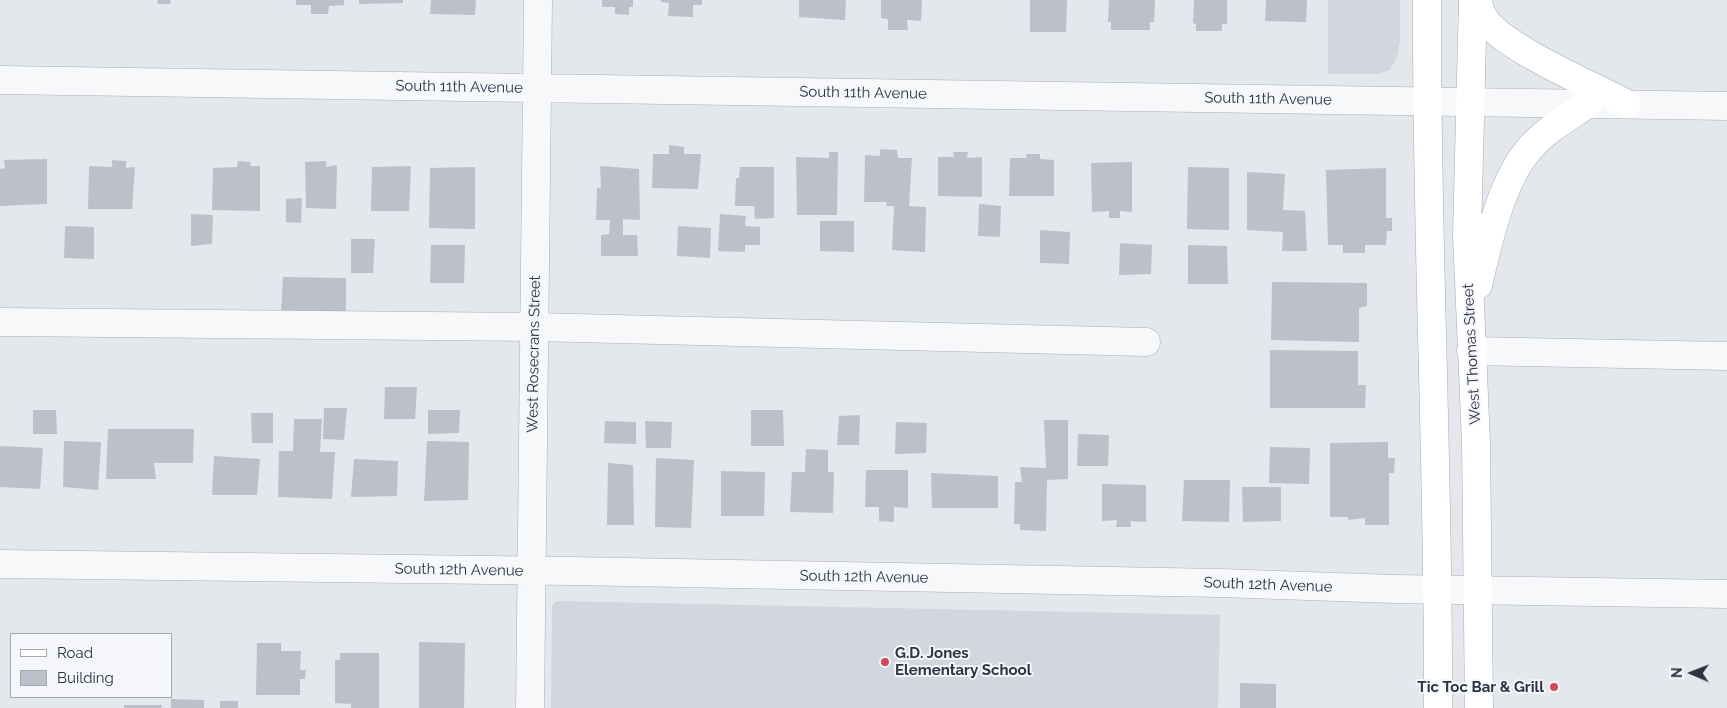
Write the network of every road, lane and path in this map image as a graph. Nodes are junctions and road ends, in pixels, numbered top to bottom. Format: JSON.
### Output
{"nodes":[{"id":1,"x":538,"y":0,"type":"edge"},
{"id":2,"x":1428,"y":0,"type":"edge"},
{"id":3,"x":1473,"y":0,"type":"edge"},
{"id":4,"x":1477,"y":0,"type":"edge"},
{"id":5,"x":0,"y":80,"type":"edge"},
{"id":6,"x":537,"y":89,"type":"junction"},
{"id":7,"x":1427,"y":102,"type":"junction"},
{"id":8,"x":1471,"y":102,"type":"junction"},
{"id":9,"x":1589,"y":104,"type":"junction"},
{"id":10,"x":1627,"y":104,"type":"junction"},
{"id":11,"x":1727,"y":106,"type":"edge"},
{"id":12,"x":1470,"y":318,"type":"junction"},
{"id":13,"x":0,"y":322,"type":"edge"},
{"id":14,"x":534,"y":327,"type":"junction"},
{"id":15,"x":1146,"y":342,"type":"dead end"},
{"id":16,"x":1471,"y":351,"type":"junction"},
{"id":17,"x":1727,"y":356,"type":"edge"},
{"id":18,"x":0,"y":564,"type":"edge"},
{"id":19,"x":532,"y":571,"type":"junction"},
{"id":20,"x":1438,"y":590,"type":"junction"},
{"id":21,"x":1478,"y":590,"type":"junction"},
{"id":22,"x":1727,"y":594,"type":"edge"},
{"id":23,"x":530,"y":708,"type":"edge"},
{"id":24,"x":1438,"y":708,"type":"edge"},
{"id":25,"x":1479,"y":708,"type":"edge"}],
"edges":[{"from":1,"to":6,"type":"street","name":"West Rosecrans Street"},
{"from":2,"to":7,"type":"main road"},
{"from":3,"to":8,"type":"main road","name":"West Thomas Street"},
{"from":4,"to":10,"type":"main road"},
{"from":5,"to":6,"type":"street","name":"South 11th Avenue"},
{"from":6,"to":7,"type":"street","name":"South 11th Avenue"},
{"from":6,"to":14,"type":"street","name":"West Rosecrans Street"},
{"from":7,"to":8,"type":"street","name":"South 11th Avenue"},
{"from":7,"to":20,"type":"main road"},
{"from":8,"to":9,"type":"street","name":"South 11th Avenue"},
{"from":8,"to":12,"type":"main road","name":"West Thomas Street"},
{"from":9,"to":10,"type":"street","name":"South 11th Avenue"},
{"from":9,"to":12,"type":"main road"},
{"from":10,"to":11,"type":"street","name":"South 11th Avenue"},
{"from":12,"to":16,"type":"main road","name":"West Thomas Street"},
{"from":13,"to":14,"type":"street"},
{"from":14,"to":15,"type":"street"},
{"from":14,"to":19,"type":"street","name":"West Rosecrans Street"},
{"from":16,"to":17,"type":"street"},
{"from":16,"to":21,"type":"main road","name":"West Thomas Street"},
{"from":18,"to":19,"type":"street","name":"South 12th Avenue"},
{"from":19,"to":20,"type":"street","name":"South 12th Avenue"},
{"from":19,"to":23,"type":"street","name":"West Rosecrans Street"},
{"from":20,"to":21,"type":"street","name":"South 12th Avenue"},
{"from":20,"to":24,"type":"main road"},
{"from":21,"to":22,"type":"street","name":"South 12th Avenue"},
{"from":21,"to":25,"type":"main road","name":"West Thomas Street"}]}
